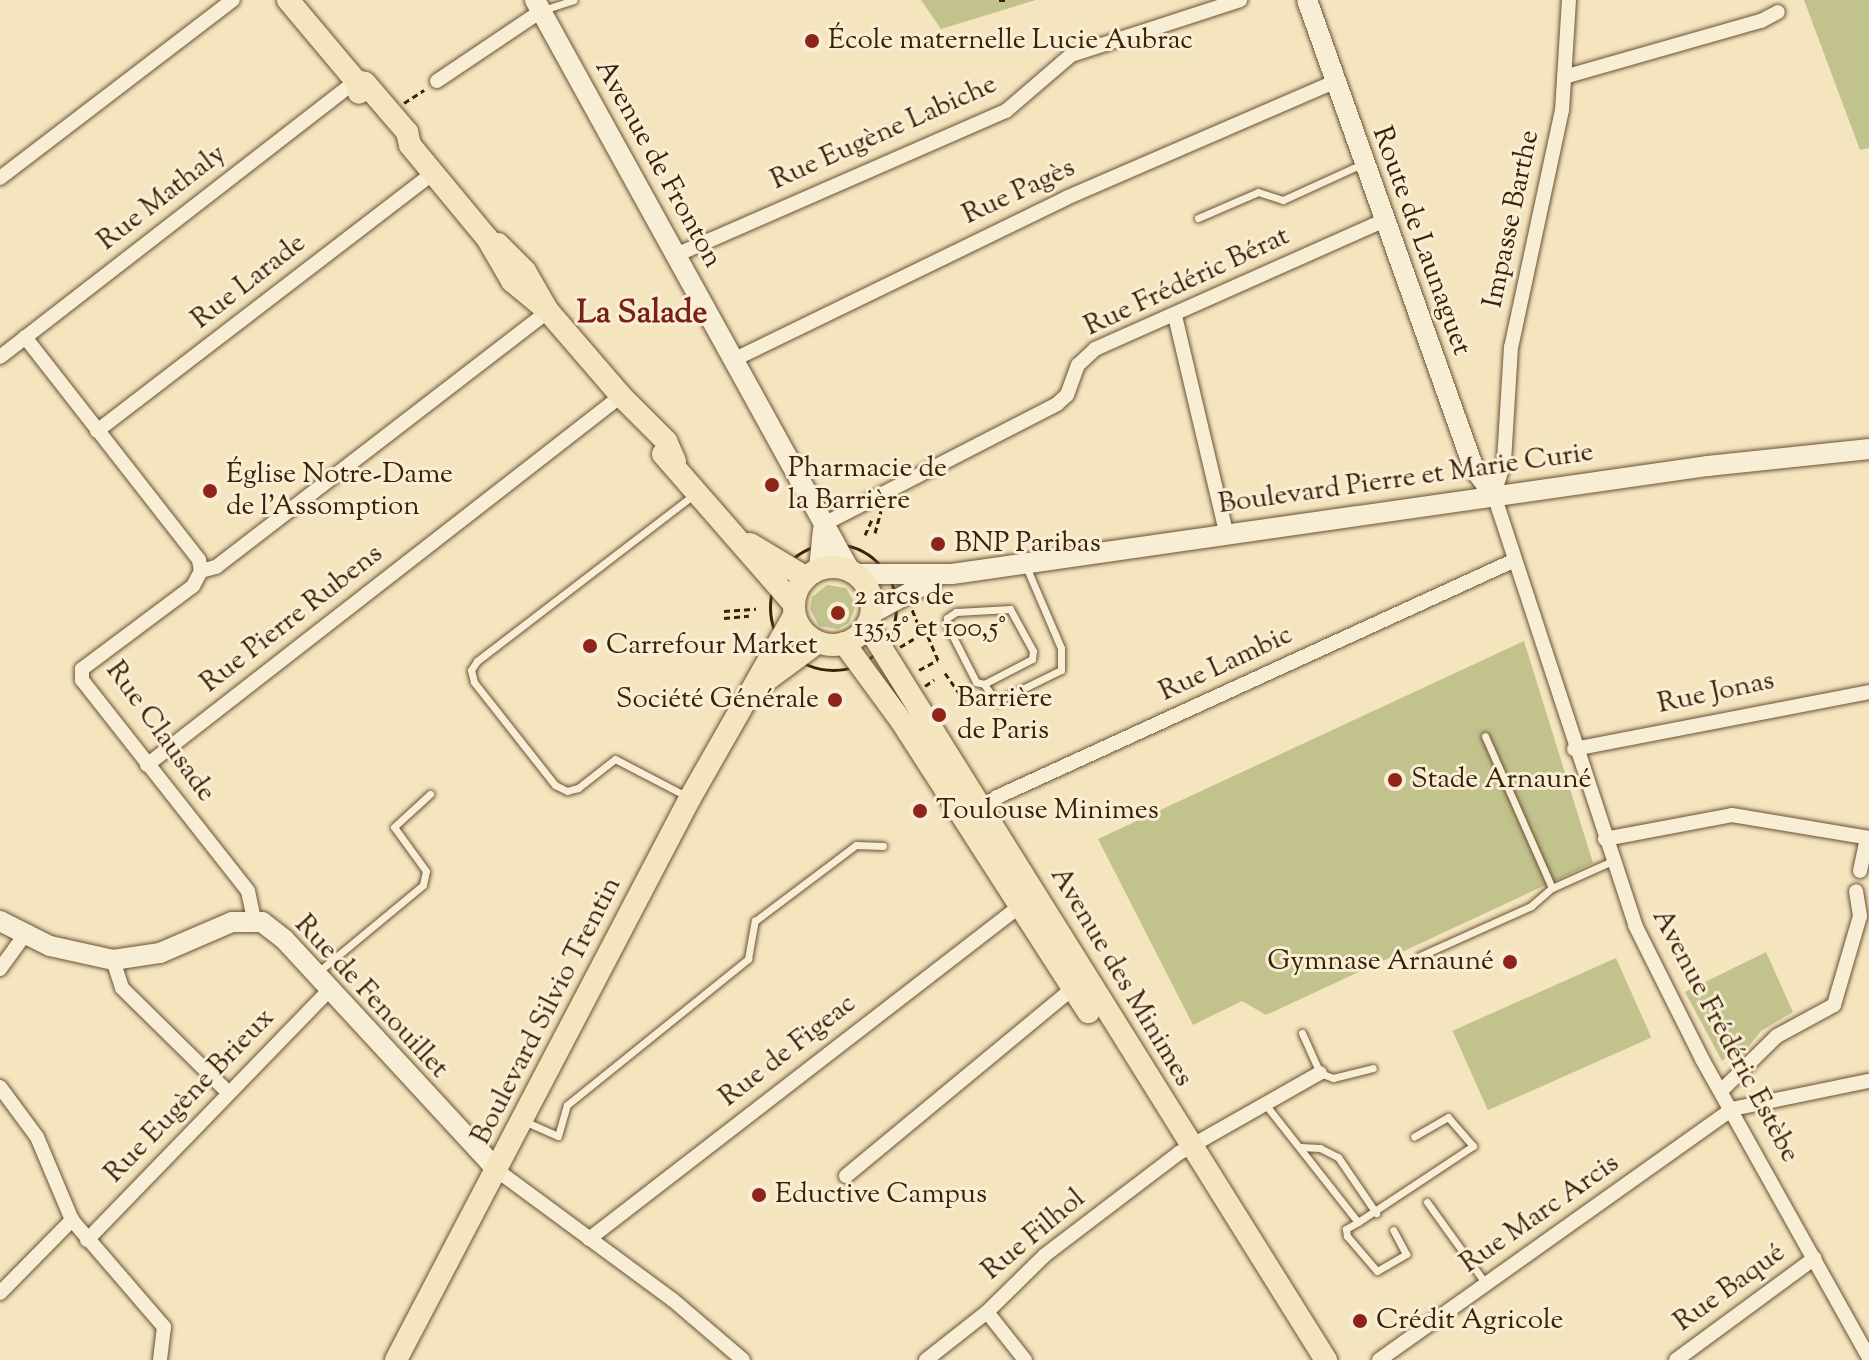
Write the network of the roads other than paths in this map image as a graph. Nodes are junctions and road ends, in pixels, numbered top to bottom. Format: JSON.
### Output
{"nodes":[{"id":1,"x":233,"y":0,"type":"edge"},
{"id":2,"x":288,"y":0,"type":"edge"},
{"id":3,"x":573,"y":0,"type":"edge"},
{"id":4,"x":1240,"y":0,"type":"edge"},
{"id":5,"x":1307,"y":0,"type":"edge"},
{"id":6,"x":1569,"y":0,"type":"edge"},
{"id":7,"x":538,"y":5,"type":"edge"},
{"id":8,"x":1778,"y":12,"type":"dead end"},
{"id":9,"x":1564,"y":77,"type":"junction"},
{"id":10,"x":356,"y":81,"type":"junction"},
{"id":11,"x":437,"y":81,"type":"road end"},
{"id":12,"x":1332,"y":83,"type":"junction"},
{"id":13,"x":410,"y":145,"type":"junction"},
{"id":14,"x":1362,"y":164,"type":"junction"},
{"id":15,"x":433,"y":173,"type":"junction"},
{"id":16,"x":0,"y":178,"type":"edge"},
{"id":17,"x":1198,"y":218,"type":"dead end"},
{"id":18,"x":1383,"y":221,"type":"junction"},
{"id":19,"x":676,"y":255,"type":"junction"},
{"id":20,"x":548,"y":311,"type":"junction"},
{"id":21,"x":1175,"y":316,"type":"junction"},
{"id":22,"x":25,"y":337,"type":"junction"},
{"id":23,"x":0,"y":357,"type":"edge"},
{"id":24,"x":733,"y":360,"type":"junction"},
{"id":25,"x":621,"y":396,"type":"junction"},
{"id":26,"x":97,"y":431,"type":"junction"},
{"id":27,"x":1869,"y":449,"type":"edge"},
{"id":28,"x":700,"y":490,"type":"junction"},
{"id":29,"x":1494,"y":495,"type":"junction"},
{"id":30,"x":822,"y":525,"type":"junction"},
{"id":31,"x":731,"y":527,"type":"junction"},
{"id":32,"x":1226,"y":532,"type":"junction"},
{"id":33,"x":1513,"y":561,"type":"junction"},
{"id":34,"x":1024,"y":562,"type":"junction"},
{"id":35,"x":201,"y":571,"type":"junction"},
{"id":36,"x":853,"y":572,"type":"junction"},
{"id":37,"x":812,"y":573,"type":"junction"},
{"id":38,"x":952,"y":574,"type":"junction"},
{"id":39,"x":794,"y":610,"type":"junction"},
{"id":40,"x":869,"y":619,"type":"junction"},
{"id":41,"x":818,"y":642,"type":"junction"},
{"id":42,"x":844,"y":643,"type":"junction"},
{"id":43,"x":984,"y":684,"type":"junction"},
{"id":44,"x":752,"y":691,"type":"junction"},
{"id":45,"x":1869,"y":692,"type":"edge"},
{"id":46,"x":1485,"y":736,"type":"dead end"},
{"id":47,"x":1574,"y":749,"type":"junction"},
{"id":48,"x":147,"y":765,"type":"junction"},
{"id":49,"x":430,"y":794,"type":"dead end"},
{"id":50,"x":690,"y":798,"type":"junction"},
{"id":51,"x":973,"y":813,"type":"junction"},
{"id":52,"x":1868,"y":838,"type":"edge"},
{"id":53,"x":1605,"y":839,"type":"junction"},
{"id":54,"x":883,"y":846,"type":"dead end"},
{"id":55,"x":1612,"y":861,"type":"junction"},
{"id":56,"x":1860,"y":871,"type":"dead end"},
{"id":57,"x":1552,"y":888,"type":"junction"},
{"id":58,"x":1856,"y":891,"type":"dead end"},
{"id":59,"x":1020,"y":906,"type":"junction"},
{"id":60,"x":254,"y":919,"type":"junction"},
{"id":61,"x":0,"y":921,"type":"edge"},
{"id":62,"x":26,"y":933,"type":"junction"},
{"id":63,"x":1420,"y":956,"type":"dead end"},
{"id":64,"x":113,"y":960,"type":"junction"},
{"id":65,"x":0,"y":969,"type":"edge"},
{"id":66,"x":323,"y":981,"type":"junction"},
{"id":67,"x":1079,"y":983,"type":"junction"},
{"id":68,"x":1302,"y":1033,"type":"dead end"},
{"id":69,"x":1373,"y":1068,"type":"dead end"},
{"id":70,"x":1320,"y":1073,"type":"junction"},
{"id":71,"x":1869,"y":1081,"type":"edge"},
{"id":72,"x":0,"y":1087,"type":"edge"},
{"id":73,"x":1721,"y":1091,"type":"junction"},
{"id":74,"x":229,"y":1093,"type":"junction"},
{"id":75,"x":1265,"y":1104,"type":"junction"},
{"id":76,"x":1732,"y":1109,"type":"junction"},
{"id":77,"x":524,"y":1121,"type":"junction"},
{"id":78,"x":1414,"y":1137,"type":"dead end"},
{"id":79,"x":1300,"y":1147,"type":"junction"},
{"id":80,"x":1184,"y":1150,"type":"junction"},
{"id":81,"x":498,"y":1171,"type":"junction"},
{"id":82,"x":846,"y":1176,"type":"dead end"},
{"id":83,"x":1427,"y":1202,"type":"dead end"},
{"id":84,"x":1376,"y":1213,"type":"junction"},
{"id":85,"x":72,"y":1220,"type":"junction"},
{"id":86,"x":1358,"y":1222,"type":"junction"},
{"id":87,"x":1393,"y":1230,"type":"dead end"},
{"id":88,"x":589,"y":1239,"type":"junction"},
{"id":89,"x":87,"y":1240,"type":"junction"},
{"id":90,"x":1815,"y":1258,"type":"junction"},
{"id":91,"x":1486,"y":1284,"type":"junction"},
{"id":92,"x":0,"y":1293,"type":"edge"},
{"id":93,"x":987,"y":1312,"type":"junction"},
{"id":94,"x":1869,"y":1358,"type":"edge"},
{"id":95,"x":160,"y":1360,"type":"edge"},
{"id":96,"x":396,"y":1360,"type":"edge"},
{"id":97,"x":743,"y":1360,"type":"edge"},
{"id":98,"x":926,"y":1360,"type":"edge"},
{"id":99,"x":1025,"y":1360,"type":"edge"},
{"id":100,"x":1311,"y":1360,"type":"edge"},
{"id":101,"x":1326,"y":1360,"type":"edge"},
{"id":102,"x":1379,"y":1360,"type":"edge"},
{"id":103,"x":1676,"y":1360,"type":"edge"}],
"edges":[{"from":1,"to":16,"type":"street"},
{"from":2,"to":10,"type":"main road"},
{"from":3,"to":7,"type":"lane"},
{"from":4,"to":19,"type":"street","name":"Rue Eugène Labiche"},
{"from":5,"to":12,"type":"main road","name":"Route de Launaguet"},
{"from":6,"to":9,"type":"street","name":"Impasse Barthe"},
{"from":7,"to":11,"type":"street"},
{"from":7,"to":19,"type":"main road","name":"Avenue de Fronton"},
{"from":8,"to":9,"type":"street"},
{"from":9,"to":29,"type":"street","name":"Impasse Barthe"},
{"from":10,"to":13,"type":"main road"},
{"from":10,"to":13,"type":"main road"},
{"from":10,"to":22,"type":"street","name":"Rue Mathaly"},
{"from":12,"to":14,"type":"main road","name":"Route de Launaguet"},
{"from":12,"to":24,"type":"street","name":"Rue Pagès"},
{"from":13,"to":15,"type":"main road"},
{"from":14,"to":17,"type":"lane"},
{"from":14,"to":18,"type":"main road","name":"Route de Launaguet"},
{"from":15,"to":20,"type":"main road"},
{"from":15,"to":26,"type":"street","name":"Rue Larade"},
{"from":18,"to":21,"type":"street","name":"Rue Frédéric Bérat"},
{"from":18,"to":29,"type":"main road","name":"Route de Launaguet"},
{"from":19,"to":24,"type":"main road","name":"Avenue de Fronton"},
{"from":20,"to":25,"type":"main road"},
{"from":20,"to":35,"type":"street"},
{"from":21,"to":30,"type":"street","name":"Rue Frédéric Bérat"},
{"from":21,"to":32,"type":"street"},
{"from":22,"to":23,"type":"street","name":"Rue Mathaly"},
{"from":22,"to":26,"type":"street"},
{"from":24,"to":30,"type":"main road","name":"Avenue de Fronton"},
{"from":25,"to":28,"type":"main road"},
{"from":25,"to":48,"type":"street","name":"Rue Pierre Rubens"},
{"from":26,"to":35,"type":"street"},
{"from":27,"to":29,"type":"main road","name":"Boulevard Pierre et Marie Curie"},
{"from":28,"to":31,"type":"main road"},
{"from":28,"to":50,"type":"lane"},
{"from":29,"to":32,"type":"main road","name":"Boulevard Pierre et Marie Curie"},
{"from":29,"to":33,"type":"street","name":"Avenue Frédéric Estèbe"},
{"from":30,"to":36,"type":"main road","name":"Avenue de Fronton"},
{"from":30,"to":37,"type":"main road"},
{"from":31,"to":37,"type":"main road"},
{"from":31,"to":39,"type":"main road"},
{"from":32,"to":34,"type":"main road","name":"Boulevard Pierre et Marie Curie"},
{"from":33,"to":47,"type":"street","name":"Avenue Frédéric Estèbe"},
{"from":33,"to":51,"type":"street","name":"Rue Lambic"},
{"from":34,"to":38,"type":"main road","name":"Boulevard Pierre et Marie Curie"},
{"from":34,"to":43,"type":"lane"},
{"from":35,"to":48,"type":"street","name":"Rue Clausade"},
{"from":36,"to":37,"type":"main road"},
{"from":36,"to":38,"type":"main road","name":"Boulevard Pierre et Marie Curie"},
{"from":36,"to":40,"type":"main road"},
{"from":37,"to":39,"type":"main road"},
{"from":38,"to":40,"type":"main road","name":"Boulevard Pierre et Marie Curie"},
{"from":39,"to":41,"type":"main road"},
{"from":39,"to":44,"type":"main road","name":"Boulevard Silvio Trentin"},
{"from":40,"to":42,"type":"main road"},
{"from":40,"to":51,"type":"main road","name":"Avenue des Minimes"},
{"from":41,"to":42,"type":"main road"},
{"from":41,"to":44,"type":"main road","name":"Boulevard Silvio Trentin"},
{"from":42,"to":51,"type":"main road","name":"Avenue des Minimes"},
{"from":43,"to":43,"type":"lane"},
{"from":44,"to":50,"type":"main road","name":"Boulevard Silvio Trentin"},
{"from":45,"to":47,"type":"street","name":"Rue Jonas"},
{"from":46,"to":57,"type":"lane"},
{"from":47,"to":53,"type":"street","name":"Avenue Frédéric Estèbe"},
{"from":48,"to":60,"type":"street","name":"Rue Clausade"},
{"from":49,"to":66,"type":"lane"},
{"from":50,"to":77,"type":"main road","name":"Boulevard Silvio Trentin"},
{"from":51,"to":59,"type":"main road","name":"Avenue des Minimes"},
{"from":51,"to":67,"type":"main road","name":"Avenue des Minimes"},
{"from":52,"to":53,"type":"street"},
{"from":52,"to":56,"type":"street"},
{"from":53,"to":55,"type":"street","name":"Avenue Frédéric Estèbe"},
{"from":54,"to":77,"type":"lane"},
{"from":55,"to":57,"type":"lane"},
{"from":55,"to":73,"type":"street","name":"Avenue Frédéric Estèbe"},
{"from":57,"to":63,"type":"lane"},
{"from":58,"to":73,"type":"street"},
{"from":59,"to":67,"type":"main road","name":"Avenue des Minimes"},
{"from":59,"to":88,"type":"street","name":"Rue de Figeac"},
{"from":60,"to":64,"type":"main road","name":"Rue de Fenouillet"},
{"from":60,"to":66,"type":"main road","name":"Rue de Fenouillet"},
{"from":61,"to":62,"type":"main road","name":"Rue de Fenouillet"},
{"from":62,"to":64,"type":"main road","name":"Rue de Fenouillet"},
{"from":62,"to":65,"type":"street"},
{"from":64,"to":74,"type":"street"},
{"from":66,"to":74,"type":"street","name":"Rue Eugène Brieux"},
{"from":66,"to":81,"type":"main road","name":"Rue de Fenouillet"},
{"from":67,"to":80,"type":"main road","name":"Avenue des Minimes"},
{"from":67,"to":82,"type":"street"},
{"from":68,"to":70,"type":"lane"},
{"from":69,"to":70,"type":"lane"},
{"from":70,"to":75,"type":"street","name":"Rue Filhol"},
{"from":71,"to":76,"type":"street"},
{"from":72,"to":85,"type":"street"},
{"from":73,"to":76,"type":"street","name":"Avenue Frédéric Estèbe"},
{"from":74,"to":89,"type":"street","name":"Rue Eugène Brieux"},
{"from":75,"to":79,"type":"lane"},
{"from":75,"to":80,"type":"street","name":"Rue Filhol"},
{"from":76,"to":90,"type":"street","name":"Avenue Frédéric Estèbe"},
{"from":76,"to":91,"type":"street","name":"Rue Marc Arcis"},
{"from":77,"to":81,"type":"main road","name":"Boulevard Silvio Trentin"},
{"from":78,"to":84,"type":"lane"},
{"from":79,"to":84,"type":"lane"},
{"from":79,"to":86,"type":"lane"},
{"from":80,"to":93,"type":"street","name":"Rue Filhol"},
{"from":80,"to":100,"type":"main road","name":"Avenue des Minimes"},
{"from":80,"to":101,"type":"main road","name":"Avenue des Minimes"},
{"from":81,"to":88,"type":"street"},
{"from":81,"to":96,"type":"main road","name":"Boulevard Silvio Trentin"},
{"from":83,"to":91,"type":"lane"},
{"from":84,"to":86,"type":"lane"},
{"from":85,"to":89,"type":"street"},
{"from":85,"to":92,"type":"street"},
{"from":86,"to":87,"type":"lane"},
{"from":88,"to":97,"type":"street"},
{"from":89,"to":95,"type":"street"},
{"from":90,"to":94,"type":"street","name":"Avenue Frédéric Estèbe"},
{"from":90,"to":103,"type":"street","name":"Rue Baqué"},
{"from":91,"to":102,"type":"street","name":"Rue Marc Arcis"},
{"from":93,"to":98,"type":"street","name":"Rue Filhol"},
{"from":93,"to":99,"type":"street"}]}
